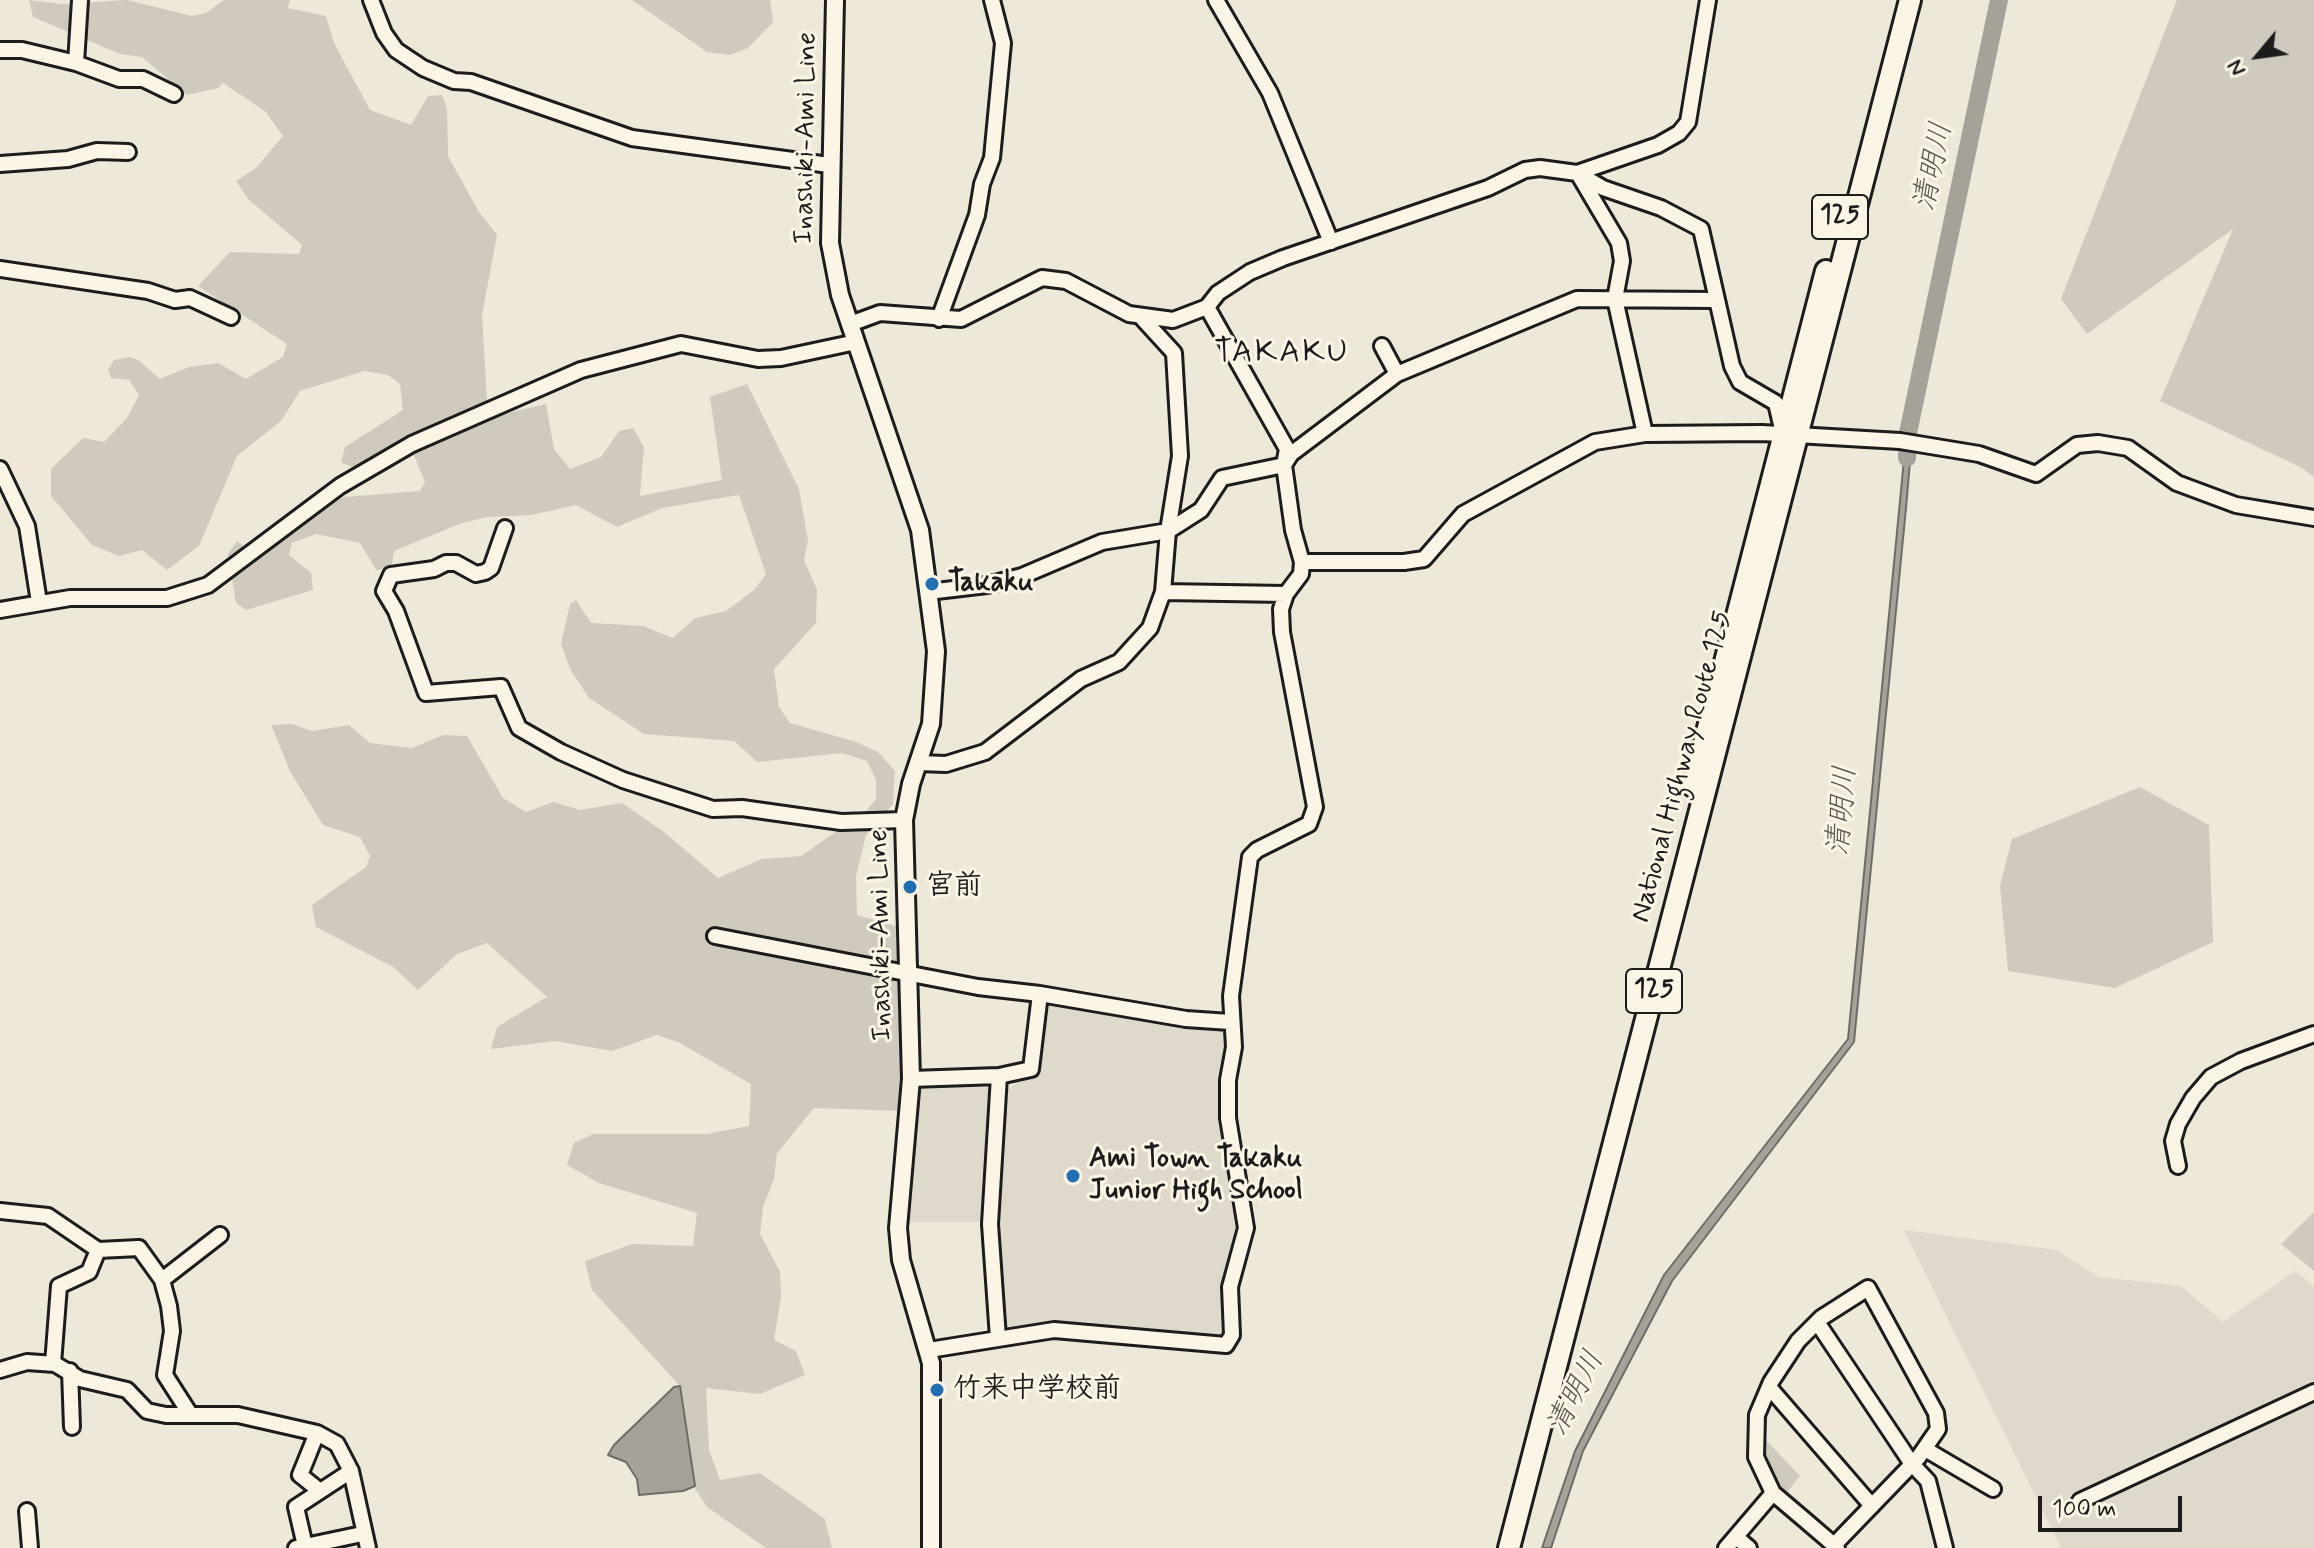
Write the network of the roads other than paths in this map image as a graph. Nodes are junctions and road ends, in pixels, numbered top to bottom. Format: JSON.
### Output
{"nodes":[{"id":1,"x":80,"y":0,"type":"edge"},
{"id":2,"x":371,"y":0,"type":"edge"},
{"id":3,"x":835,"y":0,"type":"edge"},
{"id":4,"x":992,"y":0,"type":"edge"},
{"id":5,"x":1216,"y":0,"type":"edge"},
{"id":6,"x":1708,"y":0,"type":"edge"},
{"id":7,"x":1896,"y":0,"type":"edge"},
{"id":8,"x":1910,"y":0,"type":"edge"},
{"id":9,"x":0,"y":50,"type":"edge"},
{"id":10,"x":76,"y":63,"type":"junction"},
{"id":11,"x":174,"y":94,"type":"dead end"},
{"id":12,"x":128,"y":152,"type":"dead end"},
{"id":13,"x":0,"y":164,"type":"edge"},
{"id":14,"x":829,"y":165,"type":"junction"},
{"id":15,"x":1577,"y":173,"type":"junction"},
{"id":16,"x":1331,"y":242,"type":"junction"},
{"id":17,"x":0,"y":269,"type":"edge"},
{"id":18,"x":1615,"y":299,"type":"junction"},
{"id":19,"x":1715,"y":300,"type":"junction"},
{"id":20,"x":1207,"y":307,"type":"junction"},
{"id":21,"x":231,"y":317,"type":"dead end"},
{"id":22,"x":1142,"y":318,"type":"junction"},
{"id":23,"x":939,"y":319,"type":"junction"},
{"id":24,"x":850,"y":324,"type":"junction"},
{"id":25,"x":856,"y":342,"type":"junction"},
{"id":26,"x":1382,"y":346,"type":"dead end"},
{"id":27,"x":1397,"y":374,"type":"junction"},
{"id":28,"x":1645,"y":434,"type":"junction"},
{"id":29,"x":1791,"y":434,"type":"junction"},
{"id":30,"x":1284,"y":465,"type":"junction"},
{"id":31,"x":0,"y":469,"type":"edge"},
{"id":32,"x":2314,"y":518,"type":"edge"},
{"id":33,"x":505,"y":528,"type":"dead end"},
{"id":34,"x":1168,"y":531,"type":"junction"},
{"id":35,"x":1302,"y":562,"type":"junction"},
{"id":36,"x":928,"y":592,"type":"junction"},
{"id":37,"x":1163,"y":592,"type":"junction"},
{"id":38,"x":1286,"y":594,"type":"junction"},
{"id":39,"x":39,"y":602,"type":"junction"},
{"id":40,"x":0,"y":610,"type":"edge"},
{"id":41,"x":919,"y":763,"type":"junction"},
{"id":42,"x":904,"y":820,"type":"junction"},
{"id":43,"x":715,"y":936,"type":"dead end"},
{"id":44,"x":908,"y":972,"type":"junction"},
{"id":45,"x":1040,"y":994,"type":"junction"},
{"id":46,"x":1230,"y":1022,"type":"junction"},
{"id":47,"x":2314,"y":1034,"type":"edge"},
{"id":48,"x":999,"y":1076,"type":"junction"},
{"id":49,"x":911,"y":1079,"type":"junction"},
{"id":50,"x":2178,"y":1166,"type":"dead end"},
{"id":51,"x":0,"y":1211,"type":"edge"},
{"id":52,"x":220,"y":1235,"type":"dead end"},
{"id":53,"x":98,"y":1250,"type":"junction"},
{"id":54,"x":162,"y":1280,"type":"junction"},
{"id":55,"x":1817,"y":1322,"type":"junction"},
{"id":56,"x":998,"y":1338,"type":"junction"},
{"id":57,"x":929,"y":1350,"type":"junction"},
{"id":58,"x":53,"y":1364,"type":"junction"},
{"id":59,"x":0,"y":1370,"type":"edge"},
{"id":60,"x":70,"y":1371,"type":"junction"},
{"id":61,"x":1769,"y":1387,"type":"junction"},
{"id":62,"x":2314,"y":1392,"type":"edge"},
{"id":63,"x":190,"y":1414,"type":"junction"},
{"id":64,"x":72,"y":1427,"type":"dead end"},
{"id":65,"x":317,"y":1433,"type":"junction"},
{"id":66,"x":1925,"y":1449,"type":"junction"},
{"id":67,"x":1912,"y":1464,"type":"junction"},
{"id":68,"x":351,"y":1471,"type":"junction"},
{"id":69,"x":1993,"y":1489,"type":"dead end"},
{"id":70,"x":320,"y":1491,"type":"junction"},
{"id":71,"x":1773,"y":1493,"type":"junction"},
{"id":72,"x":2080,"y":1501,"type":"dead end"},
{"id":73,"x":1872,"y":1506,"type":"junction"},
{"id":74,"x":27,"y":1511,"type":"dead end"},
{"id":75,"x":365,"y":1541,"type":"edge"},
{"id":76,"x":1731,"y":1542,"type":"edge"},
{"id":77,"x":300,"y":1547,"type":"edge"},
{"id":78,"x":1836,"y":1547,"type":"edge"},
{"id":79,"x":30,"y":1548,"type":"edge"},
{"id":80,"x":931,"y":1548,"type":"edge"},
{"id":81,"x":1496,"y":1548,"type":"edge"},
{"id":82,"x":1509,"y":1548,"type":"edge"},
{"id":83,"x":1749,"y":1548,"type":"edge"},
{"id":84,"x":1945,"y":1548,"type":"edge"}],
"edges":[{"from":1,"to":10,"type":"street"},
{"from":2,"to":14,"type":"street"},
{"from":3,"to":14,"type":"main road","name":"Inashiki-Ami Line"},
{"from":4,"to":23,"type":"street"},
{"from":5,"to":16,"type":"street"},
{"from":6,"to":15,"type":"street"},
{"from":7,"to":29,"type":"highway","name":"National Highway Route 125","number":"125"},
{"from":8,"to":29,"type":"highway","name":"National Highway Route 125","number":"125"},
{"from":9,"to":10,"type":"street"},
{"from":10,"to":11,"type":"street"},
{"from":12,"to":13,"type":"street"},
{"from":14,"to":24,"type":"main road","name":"Inashiki-Ami Line"},
{"from":15,"to":16,"type":"street"},
{"from":15,"to":18,"type":"street"},
{"from":15,"to":19,"type":"street"},
{"from":16,"to":20,"type":"street"},
{"from":17,"to":21,"type":"street"},
{"from":18,"to":19,"type":"street"},
{"from":18,"to":27,"type":"street"},
{"from":18,"to":28,"type":"street"},
{"from":19,"to":29,"type":"street"},
{"from":20,"to":22,"type":"street"},
{"from":20,"to":30,"type":"street"},
{"from":22,"to":23,"type":"street"},
{"from":22,"to":34,"type":"street"},
{"from":23,"to":24,"type":"street"},
{"from":24,"to":25,"type":"main road","name":"Inashiki-Ami Line"},
{"from":25,"to":36,"type":"main road","name":"Inashiki-Ami Line"},
{"from":25,"to":39,"type":"street"},
{"from":26,"to":27,"type":"street"},
{"from":27,"to":30,"type":"street"},
{"from":28,"to":29,"type":"street"},
{"from":28,"to":35,"type":"street"},
{"from":29,"to":32,"type":"street"},
{"from":29,"to":81,"type":"highway","name":"National Highway Route 125","number":"125"},
{"from":29,"to":82,"type":"highway","name":"National Highway Route 125","number":"125"},
{"from":30,"to":34,"type":"street"},
{"from":30,"to":35,"type":"street"},
{"from":31,"to":39,"type":"street"},
{"from":33,"to":42,"type":"street"},
{"from":34,"to":36,"type":"street"},
{"from":34,"to":37,"type":"street"},
{"from":35,"to":38,"type":"street"},
{"from":36,"to":41,"type":"main road","name":"Inashiki-Ami Line"},
{"from":37,"to":38,"type":"street"},
{"from":37,"to":41,"type":"street"},
{"from":38,"to":46,"type":"street"},
{"from":39,"to":40,"type":"street"},
{"from":41,"to":42,"type":"main road","name":"Inashiki-Ami Line"},
{"from":42,"to":44,"type":"main road","name":"Inashiki-Ami Line"},
{"from":43,"to":44,"type":"street"},
{"from":44,"to":45,"type":"street"},
{"from":44,"to":49,"type":"main road","name":"Inashiki-Ami Line"},
{"from":45,"to":46,"type":"street"},
{"from":45,"to":48,"type":"street"},
{"from":46,"to":56,"type":"street"},
{"from":47,"to":50,"type":"street"},
{"from":48,"to":49,"type":"street"},
{"from":48,"to":56,"type":"street"},
{"from":49,"to":57,"type":"main road","name":"Inashiki-Ami Line"},
{"from":51,"to":53,"type":"street"},
{"from":52,"to":54,"type":"street"},
{"from":53,"to":54,"type":"street"},
{"from":53,"to":58,"type":"street"},
{"from":54,"to":63,"type":"street"},
{"from":55,"to":61,"type":"street"},
{"from":55,"to":66,"type":"street"},
{"from":55,"to":67,"type":"street"},
{"from":56,"to":57,"type":"street"},
{"from":57,"to":80,"type":"main road","name":"Inashiki-Ami Line"},
{"from":58,"to":59,"type":"street"},
{"from":58,"to":60,"type":"street"},
{"from":60,"to":63,"type":"street"},
{"from":60,"to":64,"type":"street"},
{"from":61,"to":71,"type":"street"},
{"from":61,"to":73,"type":"street"},
{"from":62,"to":72,"type":"street"},
{"from":63,"to":65,"type":"street"},
{"from":65,"to":68,"type":"street"},
{"from":65,"to":70,"type":"street"},
{"from":66,"to":67,"type":"street"},
{"from":66,"to":69,"type":"street"},
{"from":67,"to":73,"type":"street"},
{"from":67,"to":84,"type":"street"},
{"from":68,"to":70,"type":"street"},
{"from":68,"to":75,"type":"street"},
{"from":70,"to":77,"type":"street"},
{"from":71,"to":76,"type":"street"},
{"from":71,"to":78,"type":"street"},
{"from":73,"to":78,"type":"street"},
{"from":74,"to":79,"type":"street"},
{"from":75,"to":77,"type":"street"},
{"from":76,"to":83,"type":"street"}]}
